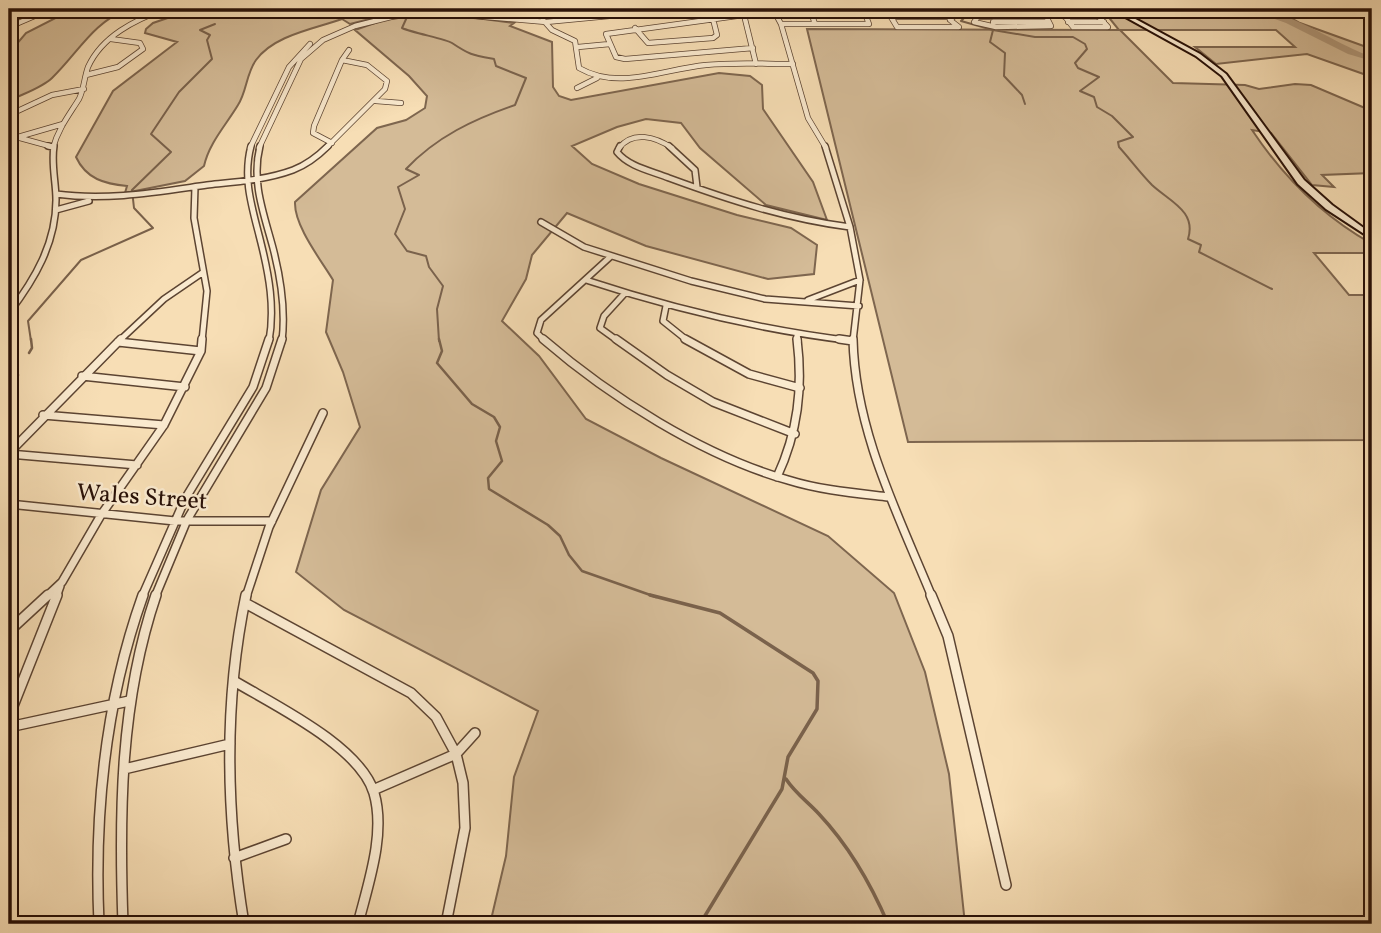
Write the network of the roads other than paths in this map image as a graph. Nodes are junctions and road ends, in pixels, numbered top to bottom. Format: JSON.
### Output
{"nodes":[{"id":1,"x":17,"y":9,"type":"edge"},
{"id":2,"x":51,"y":9,"type":"edge"},
{"id":3,"x":165,"y":9,"type":"edge"},
{"id":4,"x":663,"y":9,"type":"edge"},
{"id":5,"x":683,"y":9,"type":"edge"},
{"id":6,"x":737,"y":9,"type":"edge"},
{"id":7,"x":773,"y":9,"type":"edge"},
{"id":8,"x":827,"y":9,"type":"edge"},
{"id":9,"x":863,"y":9,"type":"edge"},
{"id":10,"x":896,"y":9,"type":"edge"},
{"id":11,"x":1038,"y":9,"type":"edge"},
{"id":12,"x":1114,"y":9,"type":"edge"},
{"id":13,"x":810,"y":10,"type":"edge"},
{"id":14,"x":960,"y":10,"type":"edge"},
{"id":15,"x":983,"y":10,"type":"edge"},
{"id":16,"x":1080,"y":10,"type":"edge"},
{"id":17,"x":1094,"y":11,"type":"edge"},
{"id":18,"x":9,"y":13,"type":"edge"},
{"id":19,"x":744,"y":15,"type":"junction"},
{"id":20,"x":1064,"y":15,"type":"edge"},
{"id":21,"x":391,"y":16,"type":"junction"},
{"id":22,"x":908,"y":17,"type":"junction"},
{"id":23,"x":977,"y":17,"type":"junction"},
{"id":24,"x":1046,"y":17,"type":"junction"},
{"id":25,"x":713,"y":19,"type":"junction"},
{"id":26,"x":892,"y":19,"type":"junction"},
{"id":27,"x":952,"y":20,"type":"junction"},
{"id":28,"x":543,"y":21,"type":"junction"},
{"id":29,"x":673,"y":24,"type":"junction"},
{"id":30,"x":781,"y":24,"type":"junction"},
{"id":31,"x":815,"y":24,"type":"junction"},
{"id":32,"x":9,"y":27,"type":"edge"},
{"id":33,"x":635,"y":28,"type":"junction"},
{"id":34,"x":677,"y":29,"type":"dead end"},
{"id":35,"x":111,"y":38,"type":"junction"},
{"id":36,"x":610,"y":44,"type":"junction"},
{"id":37,"x":578,"y":47,"type":"junction"},
{"id":38,"x":753,"y":48,"type":"junction"},
{"id":39,"x":349,"y":50,"type":"dead end"},
{"id":40,"x":342,"y":60,"type":"junction"},
{"id":41,"x":756,"y":64,"type":"junction"},
{"id":42,"x":793,"y":64,"type":"junction"},
{"id":43,"x":86,"y":75,"type":"junction"},
{"id":44,"x":597,"y":78,"type":"junction"},
{"id":45,"x":577,"y":88,"type":"dead end"},
{"id":46,"x":84,"y":89,"type":"junction"},
{"id":47,"x":376,"y":101,"type":"junction"},
{"id":48,"x":401,"y":103,"type":"dead end"},
{"id":49,"x":9,"y":114,"type":"edge"},
{"id":50,"x":62,"y":124,"type":"junction"},
{"id":51,"x":655,"y":130,"type":"dead end"},
{"id":52,"x":9,"y":135,"type":"edge"},
{"id":53,"x":651,"y":136,"type":"junction"},
{"id":54,"x":18,"y":137,"type":"junction"},
{"id":55,"x":332,"y":143,"type":"junction"},
{"id":56,"x":53,"y":147,"type":"junction"},
{"id":57,"x":256,"y":178,"type":"junction"},
{"id":58,"x":247,"y":180,"type":"junction"},
{"id":59,"x":195,"y":187,"type":"junction"},
{"id":60,"x":697,"y":187,"type":"junction"},
{"id":61,"x":56,"y":194,"type":"junction"},
{"id":62,"x":102,"y":198,"type":"junction"},
{"id":63,"x":56,"y":210,"type":"junction"},
{"id":64,"x":541,"y":222,"type":"dead end"},
{"id":65,"x":849,"y":227,"type":"junction"},
{"id":66,"x":1372,"y":237,"type":"edge"},
{"id":67,"x":610,"y":257,"type":"junction"},
{"id":68,"x":202,"y":274,"type":"junction"},
{"id":69,"x":586,"y":280,"type":"junction"},
{"id":70,"x":860,"y":280,"type":"junction"},
{"id":71,"x":625,"y":293,"type":"junction"},
{"id":72,"x":790,"y":302,"type":"junction"},
{"id":73,"x":667,"y":306,"type":"junction"},
{"id":74,"x":859,"y":306,"type":"junction"},
{"id":75,"x":9,"y":313,"type":"edge"},
{"id":76,"x":797,"y":335,"type":"junction"},
{"id":77,"x":853,"y":341,"type":"junction"},
{"id":78,"x":118,"y":342,"type":"junction"},
{"id":79,"x":201,"y":351,"type":"junction"},
{"id":80,"x":82,"y":376,"type":"junction"},
{"id":81,"x":185,"y":387,"type":"junction"},
{"id":82,"x":800,"y":388,"type":"junction"},
{"id":83,"x":323,"y":413,"type":"dead end"},
{"id":84,"x":43,"y":415,"type":"junction"},
{"id":85,"x":164,"y":425,"type":"junction"},
{"id":86,"x":795,"y":434,"type":"junction"},
{"id":87,"x":9,"y":453,"type":"edge"},
{"id":88,"x":137,"y":464,"type":"junction"},
{"id":89,"x":777,"y":477,"type":"junction"},
{"id":90,"x":888,"y":497,"type":"junction"},
{"id":91,"x":9,"y":504,"type":"edge"},
{"id":92,"x":101,"y":515,"type":"junction"},
{"id":93,"x":175,"y":521,"type":"junction"},
{"id":94,"x":186,"y":521,"type":"junction"},
{"id":95,"x":272,"y":522,"type":"junction"},
{"id":96,"x":62,"y":582,"type":"junction"},
{"id":97,"x":245,"y":603,"type":"junction"},
{"id":98,"x":9,"y":631,"type":"edge"},
{"id":99,"x":234,"y":681,"type":"junction"},
{"id":100,"x":129,"y":701,"type":"junction"},
{"id":101,"x":112,"y":705,"type":"junction"},
{"id":102,"x":9,"y":716,"type":"edge"},
{"id":103,"x":9,"y":727,"type":"edge"},
{"id":104,"x":475,"y":733,"type":"dead end"},
{"id":105,"x":230,"y":744,"type":"junction"},
{"id":106,"x":456,"y":754,"type":"junction"},
{"id":107,"x":124,"y":769,"type":"junction"},
{"id":108,"x":373,"y":790,"type":"junction"},
{"id":109,"x":286,"y":839,"type":"dead end"},
{"id":110,"x":234,"y":858,"type":"junction"},
{"id":111,"x":1006,"y":885,"type":"dead end"},
{"id":112,"x":95,"y":923,"type":"edge"},
{"id":113,"x":123,"y":924,"type":"edge"},
{"id":114,"x":244,"y":924,"type":"edge"},
{"id":115,"x":358,"y":924,"type":"edge"},
{"id":116,"x":446,"y":924,"type":"edge"}],
"edges":[{"from":1,"to":18,"type":"street"},
{"from":2,"to":32,"type":"street"},
{"from":3,"to":35,"type":"street"},
{"from":4,"to":28,"type":"street"},
{"from":5,"to":28,"type":"street"},
{"from":6,"to":19,"type":"street"},
{"from":7,"to":30,"type":"street"},
{"from":8,"to":13,"type":"street"},
{"from":9,"to":31,"type":"street"},
{"from":10,"to":26,"type":"street"},
{"from":11,"to":24,"type":"street"},
{"from":12,"to":66,"type":"main road"},
{"from":13,"to":31,"type":"street"},
{"from":14,"to":22,"type":"street"},
{"from":14,"to":27,"type":"street"},
{"from":15,"to":23,"type":"street"},
{"from":15,"to":24,"type":"street"},
{"from":16,"to":17,"type":"street"},
{"from":16,"to":20,"type":"street"},
{"from":17,"to":20,"type":"street"},
{"from":19,"to":25,"type":"street"},
{"from":19,"to":38,"type":"street"},
{"from":21,"to":28,"type":"street"},
{"from":21,"to":57,"type":"street"},
{"from":21,"to":58,"type":"street"},
{"from":22,"to":26,"type":"street"},
{"from":22,"to":27,"type":"street"},
{"from":23,"to":24,"type":"street"},
{"from":23,"to":24,"type":"street"},
{"from":25,"to":29,"type":"street"},
{"from":25,"to":33,"type":"street"},
{"from":26,"to":27,"type":"street"},
{"from":26,"to":27,"type":"street"},
{"from":28,"to":37,"type":"street"},
{"from":29,"to":33,"type":"street"},
{"from":29,"to":34,"type":"street"},
{"from":30,"to":31,"type":"street"},
{"from":30,"to":42,"type":"street"},
{"from":33,"to":36,"type":"street"},
{"from":35,"to":43,"type":"street"},
{"from":35,"to":43,"type":"street"},
{"from":36,"to":37,"type":"street"},
{"from":36,"to":38,"type":"street"},
{"from":37,"to":44,"type":"street"},
{"from":38,"to":41,"type":"street"},
{"from":39,"to":40,"type":"street"},
{"from":40,"to":47,"type":"street"},
{"from":40,"to":55,"type":"street"},
{"from":41,"to":42,"type":"street"},
{"from":41,"to":44,"type":"street"},
{"from":42,"to":65,"type":"street"},
{"from":43,"to":46,"type":"street"},
{"from":44,"to":45,"type":"street"},
{"from":46,"to":49,"type":"street"},
{"from":46,"to":50,"type":"street"},
{"from":47,"to":48,"type":"street"},
{"from":47,"to":55,"type":"street"},
{"from":50,"to":54,"type":"street"},
{"from":50,"to":56,"type":"street"},
{"from":51,"to":53,"type":"street"},
{"from":52,"to":54,"type":"street"},
{"from":53,"to":60,"type":"street"},
{"from":53,"to":60,"type":"street"},
{"from":54,"to":56,"type":"street"},
{"from":55,"to":57,"type":"street"},
{"from":56,"to":61,"type":"street"},
{"from":57,"to":58,"type":"street"},
{"from":57,"to":94,"type":"street"},
{"from":58,"to":59,"type":"street"},
{"from":58,"to":93,"type":"street"},
{"from":59,"to":62,"type":"street"},
{"from":59,"to":68,"type":"street"},
{"from":60,"to":65,"type":"street"},
{"from":61,"to":62,"type":"street"},
{"from":61,"to":63,"type":"street"},
{"from":62,"to":63,"type":"street"},
{"from":63,"to":75,"type":"street"},
{"from":64,"to":67,"type":"street"},
{"from":65,"to":70,"type":"street"},
{"from":67,"to":69,"type":"street"},
{"from":67,"to":72,"type":"street"},
{"from":68,"to":78,"type":"street"},
{"from":68,"to":79,"type":"street"},
{"from":69,"to":71,"type":"street"},
{"from":69,"to":89,"type":"street"},
{"from":70,"to":72,"type":"street"},
{"from":70,"to":74,"type":"street"},
{"from":71,"to":73,"type":"street"},
{"from":71,"to":86,"type":"street"},
{"from":72,"to":74,"type":"street"},
{"from":73,"to":76,"type":"street"},
{"from":73,"to":82,"type":"street"},
{"from":74,"to":77,"type":"street"},
{"from":76,"to":77,"type":"street"},
{"from":76,"to":82,"type":"street"},
{"from":77,"to":90,"type":"street"},
{"from":78,"to":79,"type":"street"},
{"from":78,"to":80,"type":"street"},
{"from":79,"to":81,"type":"street"},
{"from":80,"to":81,"type":"street"},
{"from":80,"to":84,"type":"street"},
{"from":81,"to":85,"type":"street"},
{"from":82,"to":86,"type":"street"},
{"from":83,"to":95,"type":"street"},
{"from":84,"to":85,"type":"street"},
{"from":84,"to":87,"type":"street"},
{"from":85,"to":88,"type":"street"},
{"from":86,"to":89,"type":"street"},
{"from":87,"to":88,"type":"street"},
{"from":88,"to":92,"type":"street"},
{"from":89,"to":90,"type":"street"},
{"from":90,"to":111,"type":"street"},
{"from":91,"to":92,"type":"street","name":"Wales Street"},
{"from":92,"to":93,"type":"street","name":"Wales Street"},
{"from":92,"to":96,"type":"street"},
{"from":93,"to":94,"type":"street","name":"Wales Street"},
{"from":93,"to":101,"type":"street"},
{"from":94,"to":95,"type":"street","name":"Wales Street"},
{"from":94,"to":100,"type":"street"},
{"from":95,"to":97,"type":"street"},
{"from":96,"to":98,"type":"street"},
{"from":96,"to":102,"type":"street"},
{"from":97,"to":99,"type":"street"},
{"from":97,"to":106,"type":"street"},
{"from":99,"to":105,"type":"street"},
{"from":99,"to":108,"type":"street"},
{"from":100,"to":101,"type":"street"},
{"from":100,"to":107,"type":"street"},
{"from":101,"to":103,"type":"street"},
{"from":101,"to":112,"type":"street"},
{"from":104,"to":106,"type":"street"},
{"from":105,"to":107,"type":"street"},
{"from":105,"to":110,"type":"street"},
{"from":106,"to":108,"type":"street"},
{"from":106,"to":116,"type":"street"},
{"from":107,"to":113,"type":"street"},
{"from":108,"to":115,"type":"street"},
{"from":109,"to":110,"type":"street"},
{"from":110,"to":114,"type":"street"}]}
